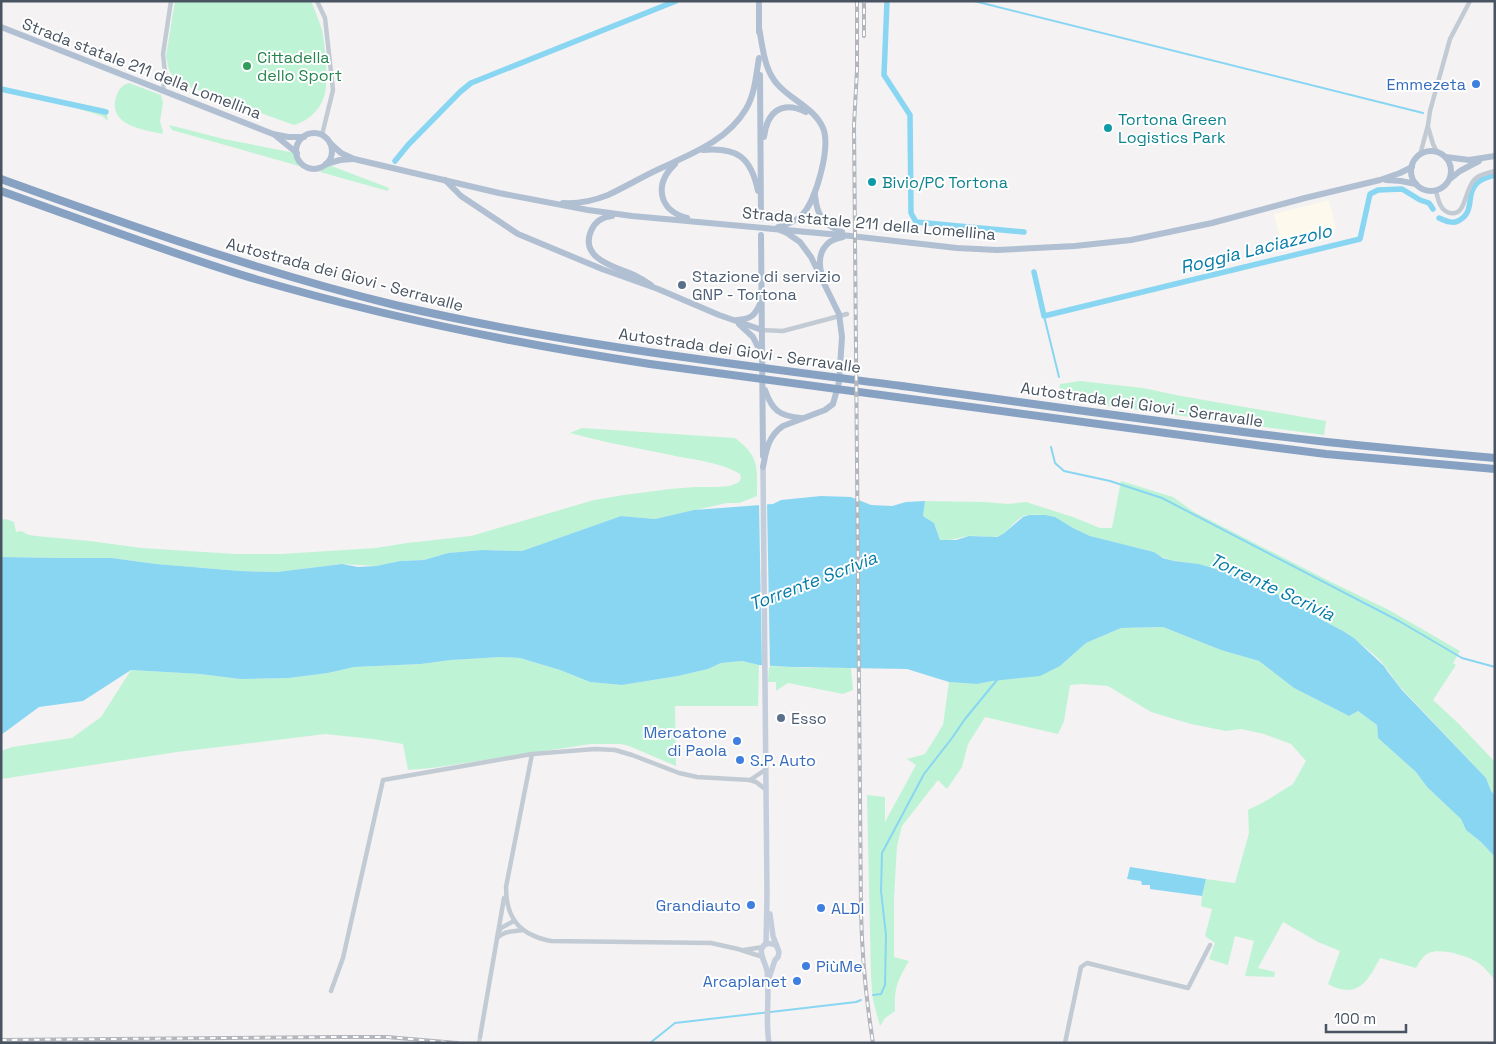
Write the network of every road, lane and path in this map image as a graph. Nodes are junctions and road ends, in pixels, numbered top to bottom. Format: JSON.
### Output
{"nodes":[{"id":1,"x":171,"y":1,"type":"edge"},
{"id":2,"x":317,"y":1,"type":"edge"},
{"id":3,"x":759,"y":1,"type":"edge"},
{"id":4,"x":1470,"y":1,"type":"edge"},
{"id":5,"x":1,"y":27,"type":"edge"},
{"id":6,"x":759,"y":28,"type":"junction"},
{"id":7,"x":759,"y":58,"type":"junction"},
{"id":8,"x":163,"y":90,"type":"junction"},
{"id":9,"x":814,"y":115,"type":"junction"},
{"id":10,"x":1428,"y":126,"type":"junction"},
{"id":11,"x":273,"y":134,"type":"junction"},
{"id":12,"x":322,"y":135,"type":"junction"},
{"id":13,"x":304,"y":137,"type":"junction"},
{"id":14,"x":330,"y":143,"type":"junction"},
{"id":15,"x":699,"y":150,"type":"junction"},
{"id":16,"x":1437,"y":152,"type":"junction"},
{"id":17,"x":297,"y":154,"type":"junction"},
{"id":18,"x":1420,"y":155,"type":"junction"},
{"id":19,"x":1495,"y":156,"type":"edge"},
{"id":20,"x":1446,"y":157,"type":"junction"},
{"id":21,"x":1485,"y":158,"type":"junction"},
{"id":22,"x":354,"y":159,"type":"junction"},
{"id":23,"x":679,"y":160,"type":"junction"},
{"id":24,"x":761,"y":162,"type":"junction"},
{"id":25,"x":326,"y":164,"type":"junction"},
{"id":26,"x":1412,"y":166,"type":"junction"},
{"id":27,"x":1495,"y":171,"type":"edge"},
{"id":28,"x":1450,"y":179,"type":"junction"},
{"id":29,"x":1,"y":180,"type":"edge"},
{"id":30,"x":445,"y":180,"type":"junction"},
{"id":31,"x":1380,"y":180,"type":"junction"},
{"id":32,"x":1416,"y":184,"type":"junction"},
{"id":33,"x":1,"y":191,"type":"edge"},
{"id":34,"x":1436,"y":191,"type":"junction"},
{"id":35,"x":815,"y":194,"type":"junction"},
{"id":36,"x":546,"y":203,"type":"junction"},
{"id":37,"x":761,"y":208,"type":"junction"},
{"id":38,"x":620,"y":215,"type":"junction"},
{"id":39,"x":761,"y":219,"type":"dead end"},
{"id":40,"x":706,"y":223,"type":"junction"},
{"id":41,"x":774,"y":228,"type":"junction"},
{"id":42,"x":761,"y":235,"type":"dead end"},
{"id":43,"x":851,"y":236,"type":"junction"},
{"id":44,"x":823,"y":280,"type":"junction"},
{"id":45,"x":658,"y":290,"type":"junction"},
{"id":46,"x":762,"y":298,"type":"junction"},
{"id":47,"x":847,"y":314,"type":"dead end"},
{"id":48,"x":734,"y":320,"type":"junction"},
{"id":49,"x":762,"y":330,"type":"junction"},
{"id":50,"x":762,"y":355,"type":"junction"},
{"id":51,"x":763,"y":384,"type":"junction"},
{"id":52,"x":802,"y":418,"type":"junction"},
{"id":53,"x":1495,"y":458,"type":"edge"},
{"id":54,"x":763,"y":467,"type":"junction"},
{"id":55,"x":1495,"y":469,"type":"edge"},
{"id":56,"x":532,"y":754,"type":"junction"},
{"id":57,"x":765,"y":770,"type":"junction"},
{"id":58,"x":750,"y":780,"type":"junction"},
{"id":59,"x":765,"y":788,"type":"junction"},
{"id":60,"x":506,"y":887,"type":"junction"},
{"id":61,"x":767,"y":896,"type":"junction"},
{"id":62,"x":514,"y":921,"type":"junction"},
{"id":63,"x":523,"y":930,"type":"junction"},
{"id":64,"x":496,"y":939,"type":"junction"},
{"id":65,"x":764,"y":945,"type":"junction"},
{"id":66,"x":776,"y":945,"type":"junction"},
{"id":67,"x":1210,"y":945,"type":"dead end"},
{"id":68,"x":738,"y":949,"type":"junction"},
{"id":69,"x":764,"y":959,"type":"junction"},
{"id":70,"x":775,"y":960,"type":"junction"},
{"id":71,"x":768,"y":983,"type":"junction"},
{"id":72,"x":331,"y":991,"type":"dead end"},
{"id":73,"x":480,"y":1038,"type":"tunnel mouth"},
{"id":74,"x":768,"y":1041,"type":"edge"},
{"id":75,"x":1065,"y":1043,"type":"edge"}],
"edges":[{"from":1,"to":8,"type":"street"},
{"from":2,"to":12,"type":"street"},
{"from":3,"to":6,"type":"main road"},
{"from":4,"to":10,"type":"street"},
{"from":5,"to":8,"type":"main road","name":"Strada statale 211 della Lomellina"},
{"from":6,"to":7,"type":"main road"},
{"from":6,"to":9,"type":"main road"},
{"from":7,"to":15,"type":"main road"},
{"from":7,"to":24,"type":"main road"},
{"from":8,"to":11,"type":"main road","name":"Strada statale 211 della Lomellina"},
{"from":9,"to":24,"type":"main road"},
{"from":9,"to":35,"type":"main road"},
{"from":10,"to":16,"type":"street"},
{"from":10,"to":18,"type":"street"},
{"from":11,"to":13,"type":"main road","name":"Strada statale 211 della Lomellina"},
{"from":11,"to":17,"type":"main road","name":"Strada statale 211 della Lomellina"},
{"from":12,"to":13,"type":"main road","name":"Strada statale 211 della Lomellina"},
{"from":12,"to":14,"type":"main road","name":"Strada statale 211 della Lomellina"},
{"from":13,"to":17,"type":"main road"},
{"from":14,"to":22,"type":"main road","name":"Strada statale 211 della Lomellina"},
{"from":14,"to":25,"type":"main road"},
{"from":15,"to":23,"type":"main road"},
{"from":15,"to":37,"type":"main road"},
{"from":16,"to":18,"type":"main road"},
{"from":16,"to":20,"type":"main road"},
{"from":17,"to":25,"type":"main road","name":"Strada statale 211 della Lomellina"},
{"from":18,"to":26,"type":"main road","name":"Strada statale 211 della Lomellina"},
{"from":19,"to":21,"type":"main road"},
{"from":20,"to":21,"type":"main road"},
{"from":20,"to":28,"type":"main road"},
{"from":21,"to":28,"type":"main road"},
{"from":22,"to":25,"type":"main road","name":"Strada statale 211 della Lomellina"},
{"from":22,"to":30,"type":"main road","name":"Strada statale 211 della Lomellina"},
{"from":23,"to":36,"type":"main road"},
{"from":23,"to":40,"type":"main road"},
{"from":24,"to":37,"type":"main road"},
{"from":26,"to":31,"type":"main road","name":"Strada statale 211 della Lomellina"},
{"from":26,"to":32,"type":"main road"},
{"from":27,"to":34,"type":"street"},
{"from":28,"to":34,"type":"main road"},
{"from":29,"to":53,"type":"highway","name":"Autostrada dei Giovi - Serravalle"},
{"from":30,"to":36,"type":"main road","name":"Strada statale 211 della Lomellina"},
{"from":30,"to":45,"type":"main road"},
{"from":31,"to":32,"type":"main road","name":"Strada statale 211 della Lomellina"},
{"from":31,"to":43,"type":"main road","name":"Strada statale 211 della Lomellina"},
{"from":32,"to":34,"type":"main road","name":"Strada statale 211 della Lomellina"},
{"from":33,"to":55,"type":"highway","name":"Autostrada dei Giovi - Serravalle"},
{"from":35,"to":41,"type":"main road"},
{"from":35,"to":43,"type":"main road"},
{"from":36,"to":38,"type":"main road","name":"Strada statale 211 della Lomellina"},
{"from":37,"to":39,"type":"main road"},
{"from":38,"to":40,"type":"main road","name":"Strada statale 211 della Lomellina"},
{"from":38,"to":45,"type":"main road"},
{"from":40,"to":41,"type":"main road","name":"Strada statale 211 della Lomellina"},
{"from":41,"to":43,"type":"main road","name":"Strada statale 211 della Lomellina"},
{"from":41,"to":44,"type":"main road"},
{"from":42,"to":46,"type":"main road"},
{"from":43,"to":44,"type":"main road"},
{"from":44,"to":52,"type":"main road"},
{"from":45,"to":48,"type":"main road"},
{"from":46,"to":48,"type":"main road"},
{"from":46,"to":49,"type":"main road"},
{"from":47,"to":49,"type":"street"},
{"from":48,"to":49,"type":"main road"},
{"from":48,"to":50,"type":"main road"},
{"from":49,"to":50,"type":"main road"},
{"from":50,"to":51,"type":"main road"},
{"from":51,"to":52,"type":"main road"},
{"from":51,"to":54,"type":"main road"},
{"from":52,"to":54,"type":"main road"},
{"from":54,"to":57,"type":"main road"},
{"from":56,"to":58,"type":"street"},
{"from":56,"to":60,"type":"street"},
{"from":56,"to":72,"type":"street"},
{"from":57,"to":58,"type":"street"},
{"from":57,"to":59,"type":"main road"},
{"from":58,"to":59,"type":"street"},
{"from":59,"to":61,"type":"main road"},
{"from":60,"to":62,"type":"street"},
{"from":60,"to":64,"type":"street"},
{"from":61,"to":65,"type":"main road"},
{"from":61,"to":66,"type":"main road"},
{"from":62,"to":63,"type":"street"},
{"from":62,"to":64,"type":"street"},
{"from":63,"to":64,"type":"street"},
{"from":63,"to":68,"type":"street"},
{"from":64,"to":73,"type":"street"},
{"from":65,"to":66,"type":"main road"},
{"from":65,"to":68,"type":"street"},
{"from":65,"to":69,"type":"main road"},
{"from":66,"to":70,"type":"main road"},
{"from":67,"to":75,"type":"street"},
{"from":68,"to":69,"type":"street"},
{"from":69,"to":70,"type":"main road"},
{"from":69,"to":71,"type":"main road"},
{"from":70,"to":71,"type":"main road"},
{"from":71,"to":74,"type":"main road"}]}
